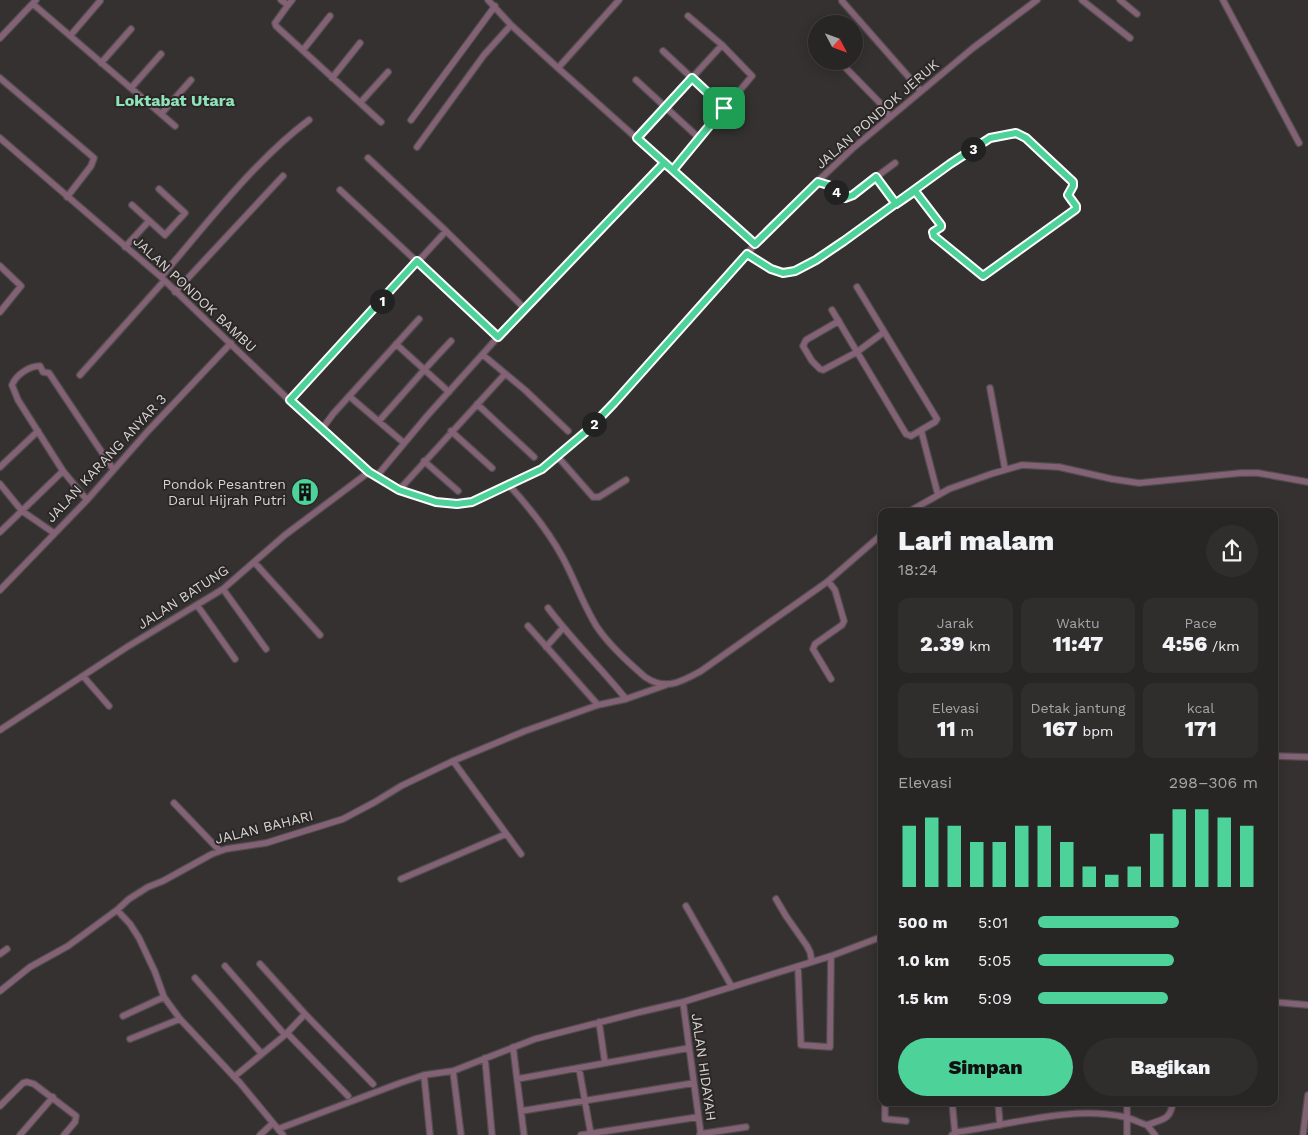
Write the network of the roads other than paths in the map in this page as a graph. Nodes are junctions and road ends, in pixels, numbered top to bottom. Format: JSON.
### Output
{"nodes":[{"id":1,"x":281,"y":0,"type":"edge"},
{"id":2,"x":488,"y":0,"type":"edge"},
{"id":3,"x":619,"y":0,"type":"edge"},
{"id":4,"x":1036,"y":0,"type":"edge"},
{"id":5,"x":1082,"y":0,"type":"edge"},
{"id":6,"x":1120,"y":0,"type":"edge"},
{"id":7,"x":1223,"y":0,"type":"edge"},
{"id":8,"x":100,"y":1,"type":"edge"},
{"id":9,"x":842,"y":1,"type":"dead end"},
{"id":10,"x":34,"y":2,"type":"edge"},
{"id":11,"x":290,"y":3,"type":"edge"},
{"id":12,"x":495,"y":6,"type":"junction"},
{"id":13,"x":1137,"y":14,"type":"dead end"},
{"id":14,"x":330,"y":16,"type":"dead end"},
{"id":15,"x":688,"y":16,"type":"dead end"},
{"id":16,"x":511,"y":25,"type":"junction"},
{"id":17,"x":131,"y":29,"type":"dead end"},
{"id":18,"x":70,"y":36,"type":"junction"},
{"id":19,"x":0,"y":38,"type":"edge"},
{"id":20,"x":1130,"y":38,"type":"dead end"},
{"id":21,"x":360,"y":44,"type":"dead end"},
{"id":22,"x":722,"y":45,"type":"junction"},
{"id":23,"x":302,"y":50,"type":"junction"},
{"id":24,"x":663,"y":51,"type":"dead end"},
{"id":25,"x":161,"y":54,"type":"dead end"},
{"id":26,"x":101,"y":62,"type":"junction"},
{"id":27,"x":558,"y":68,"type":"junction"},
{"id":28,"x":847,"y":70,"type":"edge"},
{"id":29,"x":388,"y":72,"type":"dead end"},
{"id":30,"x":0,"y":78,"type":"edge"},
{"id":31,"x":332,"y":78,"type":"junction"},
{"id":32,"x":692,"y":78,"type":"junction"},
{"id":33,"x":191,"y":80,"type":"dead end"},
{"id":34,"x":636,"y":80,"type":"dead end"},
{"id":35,"x":131,"y":88,"type":"junction"},
{"id":36,"x":921,"y":91,"type":"junction"},
{"id":37,"x":360,"y":103,"type":"junction"},
{"id":38,"x":666,"y":107,"type":"junction"},
{"id":39,"x":724,"y":108,"type":"junction"},
{"id":40,"x":161,"y":114,"type":"junction"},
{"id":41,"x":890,"y":117,"type":"junction"},
{"id":42,"x":309,"y":120,"type":"dead end"},
{"id":43,"x":411,"y":120,"type":"dead end"},
{"id":44,"x":381,"y":122,"type":"dead end"},
{"id":45,"x":175,"y":126,"type":"dead end"},
{"id":46,"x":0,"y":138,"type":"edge"},
{"id":47,"x":637,"y":138,"type":"junction"},
{"id":48,"x":699,"y":138,"type":"junction"},
{"id":49,"x":1299,"y":143,"type":"dead end"},
{"id":50,"x":417,"y":147,"type":"dead end"},
{"id":51,"x":368,"y":158,"type":"dead end"},
{"id":52,"x":664,"y":163,"type":"junction"},
{"id":53,"x":895,"y":163,"type":"dead end"},
{"id":54,"x":673,"y":170,"type":"junction"},
{"id":55,"x":284,"y":176,"type":"dead end"},
{"id":56,"x":876,"y":177,"type":"junction"},
{"id":57,"x":818,"y":182,"type":"junction"},
{"id":58,"x":159,"y":189,"type":"dead end"},
{"id":59,"x":340,"y":190,"type":"dead end"},
{"id":60,"x":915,"y":191,"type":"junction"},
{"id":61,"x":67,"y":198,"type":"junction"},
{"id":62,"x":896,"y":204,"type":"junction"},
{"id":63,"x":132,"y":205,"type":"dead end"},
{"id":64,"x":149,"y":221,"type":"junction"},
{"id":65,"x":446,"y":231,"type":"junction"},
{"id":66,"x":755,"y":244,"type":"junction"},
{"id":67,"x":125,"y":247,"type":"junction"},
{"id":68,"x":747,"y":254,"type":"junction"},
{"id":69,"x":417,"y":261,"type":"junction"},
{"id":70,"x":0,"y":266,"type":"edge"},
{"id":71,"x":162,"y":279,"type":"junction"},
{"id":72,"x":857,"y":287,"type":"dead end"},
{"id":73,"x":175,"y":292,"type":"junction"},
{"id":74,"x":525,"y":309,"type":"junction"},
{"id":75,"x":832,"y":310,"type":"dead end"},
{"id":76,"x":0,"y":312,"type":"edge"},
{"id":77,"x":419,"y":319,"type":"dead end"},
{"id":78,"x":839,"y":321,"type":"junction"},
{"id":79,"x":884,"y":332,"type":"junction"},
{"id":80,"x":498,"y":337,"type":"junction"},
{"id":81,"x":451,"y":341,"type":"dead end"},
{"id":82,"x":231,"y":344,"type":"junction"},
{"id":83,"x":396,"y":344,"type":"junction"},
{"id":84,"x":856,"y":352,"type":"junction"},
{"id":85,"x":483,"y":355,"type":"junction"},
{"id":86,"x":425,"y":369,"type":"junction"},
{"id":87,"x":505,"y":374,"type":"junction"},
{"id":88,"x":80,"y":375,"type":"dead end"},
{"id":89,"x":990,"y":388,"type":"dead end"},
{"id":90,"x":450,"y":392,"type":"junction"},
{"id":91,"x":349,"y":396,"type":"junction"},
{"id":92,"x":290,"y":400,"type":"junction"},
{"id":93,"x":477,"y":404,"type":"junction"},
{"id":94,"x":379,"y":421,"type":"junction"},
{"id":95,"x":322,"y":429,"type":"junction"},
{"id":96,"x":921,"y":430,"type":"junction"},
{"id":97,"x":38,"y":431,"type":"junction"},
{"id":98,"x":451,"y":431,"type":"junction"},
{"id":99,"x":568,"y":431,"type":"dead end"},
{"id":100,"x":404,"y":443,"type":"junction"},
{"id":101,"x":558,"y":456,"type":"junction"},
{"id":102,"x":534,"y":457,"type":"dead end"},
{"id":103,"x":424,"y":461,"type":"junction"},
{"id":104,"x":0,"y":467,"type":"edge"},
{"id":105,"x":492,"y":468,"type":"dead end"},
{"id":106,"x":113,"y":469,"type":"junction"},
{"id":107,"x":1005,"y":470,"type":"junction"},
{"id":108,"x":62,"y":471,"type":"junction"},
{"id":109,"x":369,"y":472,"type":"junction"},
{"id":110,"x":376,"y":477,"type":"junction"},
{"id":111,"x":626,"y":480,"type":"dead end"},
{"id":112,"x":1308,"y":482,"type":"edge"},
{"id":113,"x":0,"y":484,"type":"edge"},
{"id":114,"x":508,"y":484,"type":"junction"},
{"id":115,"x":399,"y":490,"type":"junction"},
{"id":116,"x":458,"y":491,"type":"dead end"},
{"id":117,"x":938,"y":495,"type":"junction"},
{"id":118,"x":87,"y":500,"type":"junction"},
{"id":119,"x":915,"y":508,"type":"edge"},
{"id":120,"x":22,"y":511,"type":"junction"},
{"id":121,"x":0,"y":532,"type":"edge"},
{"id":122,"x":54,"y":533,"type":"junction"},
{"id":123,"x":878,"y":538,"type":"edge"},
{"id":124,"x":255,"y":563,"type":"junction"},
{"id":125,"x":828,"y":581,"type":"junction"},
{"id":126,"x":223,"y":589,"type":"junction"},
{"id":127,"x":0,"y":590,"type":"edge"},
{"id":128,"x":197,"y":605,"type":"junction"},
{"id":129,"x":548,"y":608,"type":"dead end"},
{"id":130,"x":528,"y":626,"type":"dead end"},
{"id":131,"x":563,"y":628,"type":"junction"},
{"id":132,"x":320,"y":636,"type":"dead end"},
{"id":133,"x":546,"y":647,"type":"junction"},
{"id":134,"x":266,"y":649,"type":"dead end"},
{"id":135,"x":235,"y":659,"type":"dead end"},
{"id":136,"x":84,"y":676,"type":"junction"},
{"id":137,"x":831,"y":679,"type":"dead end"},
{"id":138,"x":666,"y":685,"type":"junction"},
{"id":139,"x":626,"y":699,"type":"junction"},
{"id":140,"x":598,"y":705,"type":"junction"},
{"id":141,"x":109,"y":706,"type":"dead end"},
{"id":142,"x":0,"y":730,"type":"edge"},
{"id":143,"x":1278,"y":756,"type":"edge"},
{"id":144,"x":1308,"y":757,"type":"edge"},
{"id":145,"x":453,"y":761,"type":"junction"},
{"id":146,"x":174,"y":803,"type":"dead end"},
{"id":147,"x":506,"y":834,"type":"junction"},
{"id":148,"x":220,"y":851,"type":"junction"},
{"id":149,"x":521,"y":854,"type":"dead end"},
{"id":150,"x":401,"y":879,"type":"dead end"},
{"id":151,"x":776,"y":899,"type":"dead end"},
{"id":152,"x":686,"y":906,"type":"dead end"},
{"id":153,"x":117,"y":910,"type":"junction"},
{"id":154,"x":878,"y":938,"type":"edge"},
{"id":155,"x":7,"y":949,"type":"dead end"},
{"id":156,"x":0,"y":954,"type":"edge"},
{"id":157,"x":831,"y":956,"type":"junction"},
{"id":158,"x":812,"y":962,"type":"junction"},
{"id":159,"x":260,"y":964,"type":"dead end"},
{"id":160,"x":225,"y":966,"type":"dead end"},
{"id":161,"x":798,"y":967,"type":"junction"},
{"id":162,"x":195,"y":978,"type":"dead end"},
{"id":163,"x":1,"y":986,"type":"edge"},
{"id":164,"x":732,"y":987,"type":"junction"},
{"id":165,"x":164,"y":997,"type":"junction"},
{"id":166,"x":683,"y":1002,"type":"junction"},
{"id":167,"x":1278,"y":1002,"type":"edge"},
{"id":168,"x":1308,"y":1005,"type":"edge"},
{"id":169,"x":305,"y":1014,"type":"junction"},
{"id":170,"x":123,"y":1016,"type":"dead end"},
{"id":171,"x":180,"y":1019,"type":"junction"},
{"id":172,"x":599,"y":1022,"type":"junction"},
{"id":173,"x":286,"y":1034,"type":"junction"},
{"id":174,"x":130,"y":1039,"type":"dead end"},
{"id":175,"x":513,"y":1047,"type":"junction"},
{"id":176,"x":689,"y":1048,"type":"junction"},
{"id":177,"x":262,"y":1054,"type":"junction"},
{"id":178,"x":484,"y":1058,"type":"junction"},
{"id":179,"x":605,"y":1063,"type":"junction"},
{"id":180,"x":579,"y":1068,"type":"junction"},
{"id":181,"x":452,"y":1071,"type":"junction"},
{"id":182,"x":424,"y":1075,"type":"junction"},
{"id":183,"x":234,"y":1076,"type":"junction"},
{"id":184,"x":517,"y":1079,"type":"junction"},
{"id":185,"x":694,"y":1083,"type":"junction"},
{"id":186,"x":373,"y":1084,"type":"dead end"},
{"id":187,"x":1308,"y":1095,"type":"edge"},
{"id":188,"x":348,"y":1096,"type":"dead end"},
{"id":189,"x":53,"y":1097,"type":"junction"},
{"id":190,"x":586,"y":1100,"type":"junction"},
{"id":191,"x":0,"y":1106,"type":"edge"},
{"id":192,"x":886,"y":1106,"type":"edge"},
{"id":193,"x":952,"y":1106,"type":"edge"},
{"id":194,"x":998,"y":1106,"type":"edge"},
{"id":195,"x":1126,"y":1106,"type":"edge"},
{"id":196,"x":1173,"y":1106,"type":"edge"},
{"id":197,"x":521,"y":1111,"type":"junction"},
{"id":198,"x":698,"y":1116,"type":"junction"},
{"id":199,"x":1127,"y":1118,"type":"junction"},
{"id":200,"x":906,"y":1121,"type":"dead end"},
{"id":201,"x":273,"y":1123,"type":"junction"},
{"id":202,"x":1000,"y":1125,"type":"junction"},
{"id":203,"x":1147,"y":1125,"type":"junction"},
{"id":204,"x":746,"y":1127,"type":"dead end"},
{"id":205,"x":278,"y":1129,"type":"junction"},
{"id":206,"x":591,"y":1134,"type":"edge"},
{"id":207,"x":700,"y":1134,"type":"edge"},
{"id":208,"x":953,"y":1134,"type":"edge"},
{"id":209,"x":20,"y":1135,"type":"edge"},
{"id":210,"x":64,"y":1135,"type":"edge"},
{"id":211,"x":260,"y":1135,"type":"edge"},
{"id":212,"x":283,"y":1135,"type":"edge"},
{"id":213,"x":430,"y":1135,"type":"edge"},
{"id":214,"x":461,"y":1135,"type":"edge"},
{"id":215,"x":492,"y":1135,"type":"edge"},
{"id":216,"x":524,"y":1135,"type":"edge"},
{"id":217,"x":581,"y":1135,"type":"edge"},
{"id":218,"x":1127,"y":1135,"type":"edge"},
{"id":219,"x":1155,"y":1135,"type":"edge"},
{"id":220,"x":1303,"y":1135,"type":"edge"}],
"edges":[{"from":1,"to":11,"type":"street"},
{"from":2,"to":12,"type":"street"},
{"from":3,"to":27,"type":"street"},
{"from":4,"to":36,"type":"street","name":"JALAN PONDOK JERUK"},
{"from":5,"to":20,"type":"street"},
{"from":6,"to":13,"type":"street"},
{"from":7,"to":49,"type":"street"},
{"from":8,"to":18,"type":"street"},
{"from":9,"to":36,"type":"street"},
{"from":10,"to":18,"type":"street"},
{"from":10,"to":19,"type":"street"},
{"from":11,"to":23,"type":"street"},
{"from":12,"to":16,"type":"street"},
{"from":12,"to":43,"type":"street"},
{"from":14,"to":23,"type":"street"},
{"from":15,"to":22,"type":"street"},
{"from":16,"to":27,"type":"street"},
{"from":16,"to":50,"type":"street"},
{"from":17,"to":26,"type":"street"},
{"from":18,"to":26,"type":"street"},
{"from":21,"to":31,"type":"street"},
{"from":22,"to":32,"type":"street"},
{"from":22,"to":39,"type":"street"},
{"from":23,"to":31,"type":"street"},
{"from":24,"to":32,"type":"street"},
{"from":25,"to":35,"type":"street"},
{"from":26,"to":35,"type":"street"},
{"from":27,"to":47,"type":"street"},
{"from":28,"to":41,"type":"street"},
{"from":29,"to":37,"type":"street"},
{"from":30,"to":61,"type":"street"},
{"from":31,"to":37,"type":"street"},
{"from":32,"to":38,"type":"street"},
{"from":32,"to":39,"type":"street"},
{"from":33,"to":40,"type":"street"},
{"from":34,"to":38,"type":"street"},
{"from":35,"to":40,"type":"street"},
{"from":36,"to":41,"type":"street","name":"JALAN PONDOK JERUK"},
{"from":37,"to":44,"type":"street"},
{"from":38,"to":47,"type":"street"},
{"from":38,"to":48,"type":"street"},
{"from":39,"to":48,"type":"street"},
{"from":40,"to":45,"type":"street"},
{"from":41,"to":57,"type":"street","name":"JALAN PONDOK JERUK"},
{"from":42,"to":71,"type":"street"},
{"from":46,"to":61,"type":"street","name":"JALAN PONDOK BAMBU"},
{"from":47,"to":52,"type":"street"},
{"from":48,"to":54,"type":"street"},
{"from":51,"to":65,"type":"street"},
{"from":52,"to":54,"type":"street"},
{"from":52,"to":74,"type":"street"},
{"from":53,"to":56,"type":"street"},
{"from":54,"to":66,"type":"street"},
{"from":55,"to":73,"type":"street"},
{"from":56,"to":57,"type":"street"},
{"from":56,"to":62,"type":"street"},
{"from":57,"to":66,"type":"street","name":"JALAN PONDOK JERUK"},
{"from":58,"to":64,"type":"street"},
{"from":59,"to":69,"type":"street"},
{"from":60,"to":60,"type":"street"},
{"from":60,"to":62,"type":"street"},
{"from":61,"to":67,"type":"street","name":"JALAN PONDOK BAMBU"},
{"from":62,"to":68,"type":"street"},
{"from":63,"to":64,"type":"street"},
{"from":64,"to":67,"type":"street"},
{"from":65,"to":69,"type":"street"},
{"from":65,"to":74,"type":"street"},
{"from":66,"to":68,"type":"street","name":"JALAN PONDOK JERUK"},
{"from":67,"to":71,"type":"street","name":"JALAN PONDOK BAMBU"},
{"from":68,"to":101,"type":"street","name":"JALAN PONDOK JERUK"},
{"from":69,"to":80,"type":"street"},
{"from":69,"to":92,"type":"street"},
{"from":70,"to":76,"type":"street"},
{"from":71,"to":73,"type":"street","name":"JALAN PONDOK BAMBU"},
{"from":71,"to":88,"type":"street"},
{"from":72,"to":79,"type":"street"},
{"from":73,"to":82,"type":"street","name":"JALAN PONDOK BAMBU"},
{"from":74,"to":80,"type":"street"},
{"from":75,"to":78,"type":"street"},
{"from":77,"to":83,"type":"street"},
{"from":78,"to":84,"type":"street"},
{"from":78,"to":84,"type":"street"},
{"from":79,"to":84,"type":"street"},
{"from":79,"to":96,"type":"street"},
{"from":80,"to":85,"type":"street"},
{"from":81,"to":86,"type":"street"},
{"from":82,"to":92,"type":"street","name":"JALAN PONDOK BAMBU"},
{"from":82,"to":106,"type":"street","name":"JALAN KARANG ANYAR 3"},
{"from":83,"to":86,"type":"street"},
{"from":83,"to":91,"type":"street"},
{"from":84,"to":96,"type":"street"},
{"from":85,"to":87,"type":"street"},
{"from":85,"to":90,"type":"street"},
{"from":86,"to":90,"type":"street"},
{"from":86,"to":94,"type":"street"},
{"from":87,"to":93,"type":"street"},
{"from":87,"to":99,"type":"street"},
{"from":89,"to":107,"type":"street"},
{"from":90,"to":100,"type":"street"},
{"from":91,"to":94,"type":"street"},
{"from":91,"to":95,"type":"street"},
{"from":92,"to":95,"type":"street","name":"JALAN PONDOK BAMBU"},
{"from":93,"to":98,"type":"street"},
{"from":93,"to":102,"type":"street"},
{"from":94,"to":100,"type":"street"},
{"from":95,"to":109,"type":"street","name":"JALAN PONDOK BAMBU"},
{"from":96,"to":117,"type":"street"},
{"from":97,"to":104,"type":"street"},
{"from":97,"to":106,"type":"street"},
{"from":97,"to":108,"type":"street"},
{"from":98,"to":103,"type":"street"},
{"from":98,"to":105,"type":"street"},
{"from":100,"to":110,"type":"street"},
{"from":101,"to":111,"type":"street"},
{"from":101,"to":114,"type":"street","name":"JALAN PONDOK JERUK"},
{"from":103,"to":115,"type":"street"},
{"from":103,"to":116,"type":"street"},
{"from":106,"to":118,"type":"street","name":"JALAN KARANG ANYAR 3"},
{"from":107,"to":112,"type":"street"},
{"from":107,"to":117,"type":"street"},
{"from":108,"to":118,"type":"street"},
{"from":108,"to":120,"type":"street"},
{"from":109,"to":110,"type":"street","name":"JALAN PONDOK JERUK"},
{"from":109,"to":124,"type":"street","name":"JALAN BATUNG"},
{"from":110,"to":115,"type":"street","name":"JALAN PONDOK JERUK"},
{"from":113,"to":120,"type":"street"},
{"from":114,"to":115,"type":"street","name":"JALAN PONDOK JERUK"},
{"from":114,"to":138,"type":"street"},
{"from":117,"to":119,"type":"street"},
{"from":118,"to":122,"type":"street","name":"JALAN KARANG ANYAR 3"},
{"from":120,"to":121,"type":"street"},
{"from":120,"to":122,"type":"street"},
{"from":122,"to":127,"type":"street","name":"JALAN KARANG ANYAR 3"},
{"from":123,"to":125,"type":"street","name":"JALAN BAHARI"},
{"from":124,"to":126,"type":"street","name":"JALAN BATUNG"},
{"from":124,"to":132,"type":"street"},
{"from":125,"to":137,"type":"street"},
{"from":125,"to":138,"type":"street","name":"JALAN BAHARI"},
{"from":126,"to":128,"type":"street","name":"JALAN BATUNG"},
{"from":126,"to":134,"type":"street"},
{"from":128,"to":135,"type":"street"},
{"from":128,"to":136,"type":"street","name":"JALAN BATUNG"},
{"from":129,"to":131,"type":"street"},
{"from":130,"to":133,"type":"street"},
{"from":131,"to":133,"type":"street"},
{"from":131,"to":139,"type":"street"},
{"from":133,"to":140,"type":"street"},
{"from":136,"to":141,"type":"street"},
{"from":136,"to":142,"type":"street","name":"JALAN BATUNG"},
{"from":138,"to":139,"type":"street","name":"JALAN BAHARI"},
{"from":139,"to":140,"type":"street","name":"JALAN BAHARI"},
{"from":140,"to":145,"type":"street","name":"JALAN BAHARI"},
{"from":143,"to":144,"type":"street"},
{"from":145,"to":147,"type":"street"},
{"from":145,"to":148,"type":"street","name":"JALAN BAHARI"},
{"from":146,"to":148,"type":"street"},
{"from":147,"to":149,"type":"street"},
{"from":147,"to":150,"type":"street"},
{"from":148,"to":153,"type":"street","name":"JALAN BAHARI"},
{"from":151,"to":158,"type":"street"},
{"from":152,"to":164,"type":"street"},
{"from":153,"to":163,"type":"street","name":"JALAN BAHARI"},
{"from":153,"to":165,"type":"street"},
{"from":154,"to":157,"type":"street"},
{"from":155,"to":156,"type":"street"},
{"from":157,"to":158,"type":"street"},
{"from":157,"to":161,"type":"street"},
{"from":158,"to":161,"type":"street"},
{"from":159,"to":169,"type":"street"},
{"from":160,"to":173,"type":"street"},
{"from":161,"to":164,"type":"street"},
{"from":162,"to":177,"type":"street"},
{"from":164,"to":166,"type":"street"},
{"from":165,"to":170,"type":"street"},
{"from":165,"to":171,"type":"street"},
{"from":166,"to":172,"type":"street"},
{"from":166,"to":176,"type":"street","name":"JALAN HIDAYAH"},
{"from":167,"to":168,"type":"street"},
{"from":169,"to":173,"type":"street"},
{"from":169,"to":186,"type":"street"},
{"from":171,"to":174,"type":"street"},
{"from":171,"to":183,"type":"street"},
{"from":172,"to":175,"type":"street"},
{"from":172,"to":179,"type":"street"},
{"from":173,"to":177,"type":"street"},
{"from":173,"to":188,"type":"street"},
{"from":175,"to":178,"type":"street"},
{"from":175,"to":184,"type":"street"},
{"from":176,"to":179,"type":"street"},
{"from":176,"to":185,"type":"street","name":"JALAN HIDAYAH"},
{"from":177,"to":183,"type":"street"},
{"from":178,"to":181,"type":"street"},
{"from":178,"to":215,"type":"street"},
{"from":179,"to":180,"type":"street"},
{"from":180,"to":184,"type":"street"},
{"from":180,"to":190,"type":"street"},
{"from":181,"to":182,"type":"street"},
{"from":181,"to":214,"type":"street"},
{"from":182,"to":205,"type":"street"},
{"from":182,"to":213,"type":"street"},
{"from":183,"to":201,"type":"street"},
{"from":184,"to":197,"type":"street"},
{"from":185,"to":190,"type":"street"},
{"from":185,"to":198,"type":"street","name":"JALAN HIDAYAH"},
{"from":187,"to":220,"type":"street"},
{"from":189,"to":191,"type":"street"},
{"from":189,"to":209,"type":"street"},
{"from":189,"to":210,"type":"street"},
{"from":190,"to":197,"type":"street"},
{"from":190,"to":206,"type":"street"},
{"from":192,"to":200,"type":"street"},
{"from":193,"to":208,"type":"street"},
{"from":194,"to":202,"type":"street"},
{"from":195,"to":199,"type":"street"},
{"from":196,"to":203,"type":"street"},
{"from":197,"to":216,"type":"street"},
{"from":198,"to":206,"type":"street"},
{"from":198,"to":207,"type":"street","name":"JALAN HIDAYAH"},
{"from":199,"to":202,"type":"street"},
{"from":199,"to":203,"type":"street"},
{"from":199,"to":218,"type":"street"},
{"from":201,"to":205,"type":"street"},
{"from":201,"to":211,"type":"street"},
{"from":202,"to":208,"type":"street"},
{"from":203,"to":219,"type":"street"},
{"from":204,"to":207,"type":"street"},
{"from":205,"to":212,"type":"street"},
{"from":206,"to":217,"type":"street"}]}
